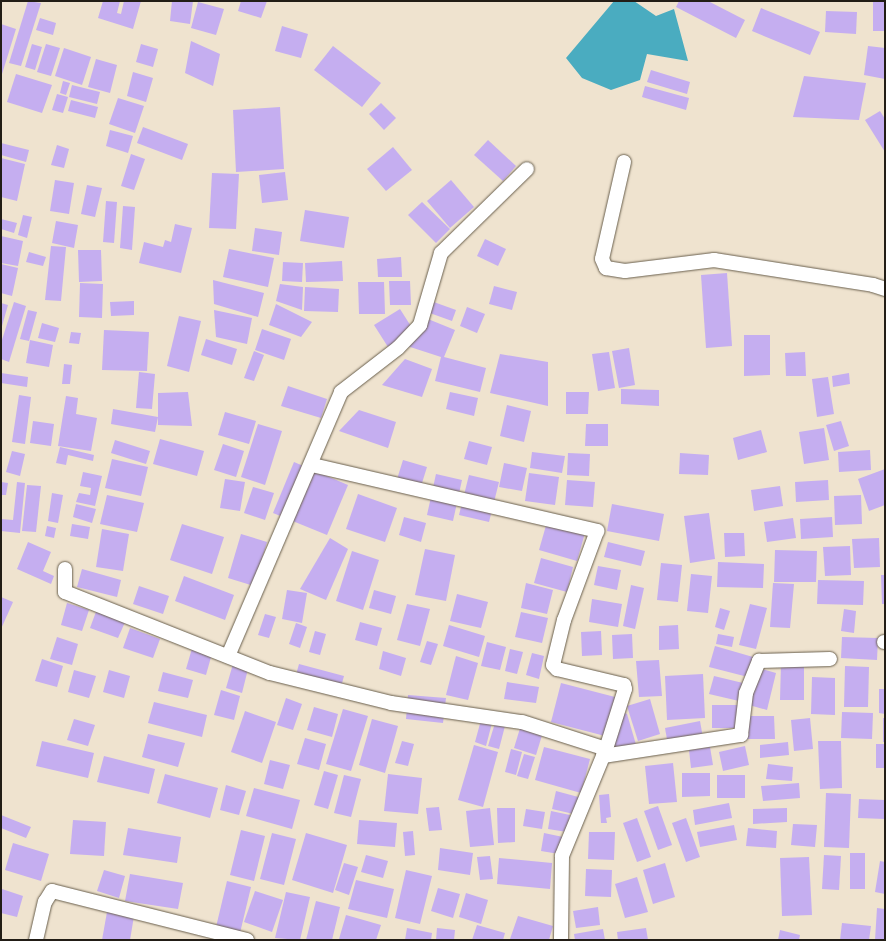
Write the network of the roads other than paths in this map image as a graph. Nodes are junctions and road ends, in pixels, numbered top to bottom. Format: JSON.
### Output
{"nodes":[{"id":1,"x":624,"y":162,"type":"dead end"},
{"id":2,"x":527,"y":169,"type":"dead end"},
{"id":3,"x":885,"y":289,"type":"edge"},
{"id":4,"x":312,"y":465,"type":"junction"},
{"id":5,"x":65,"y":569,"type":"dead end"},
{"id":6,"x":228,"y":656,"type":"junction"},
{"id":7,"x":830,"y":659,"type":"dead end"},
{"id":8,"x":604,"y":752,"type":"junction"},
{"id":9,"x":36,"y":940,"type":"edge"},
{"id":10,"x":248,"y":940,"type":"edge"},
{"id":11,"x":561,"y":940,"type":"edge"}],
"edges":[{"from":1,"to":3,"type":"street"},
{"from":2,"to":4,"type":"street"},
{"from":4,"to":6,"type":"street"},
{"from":4,"to":8,"type":"street"},
{"from":5,"to":6,"type":"street"},
{"from":6,"to":8,"type":"street"},
{"from":7,"to":8,"type":"street"},
{"from":8,"to":11,"type":"street"},
{"from":9,"to":10,"type":"street"}]}
